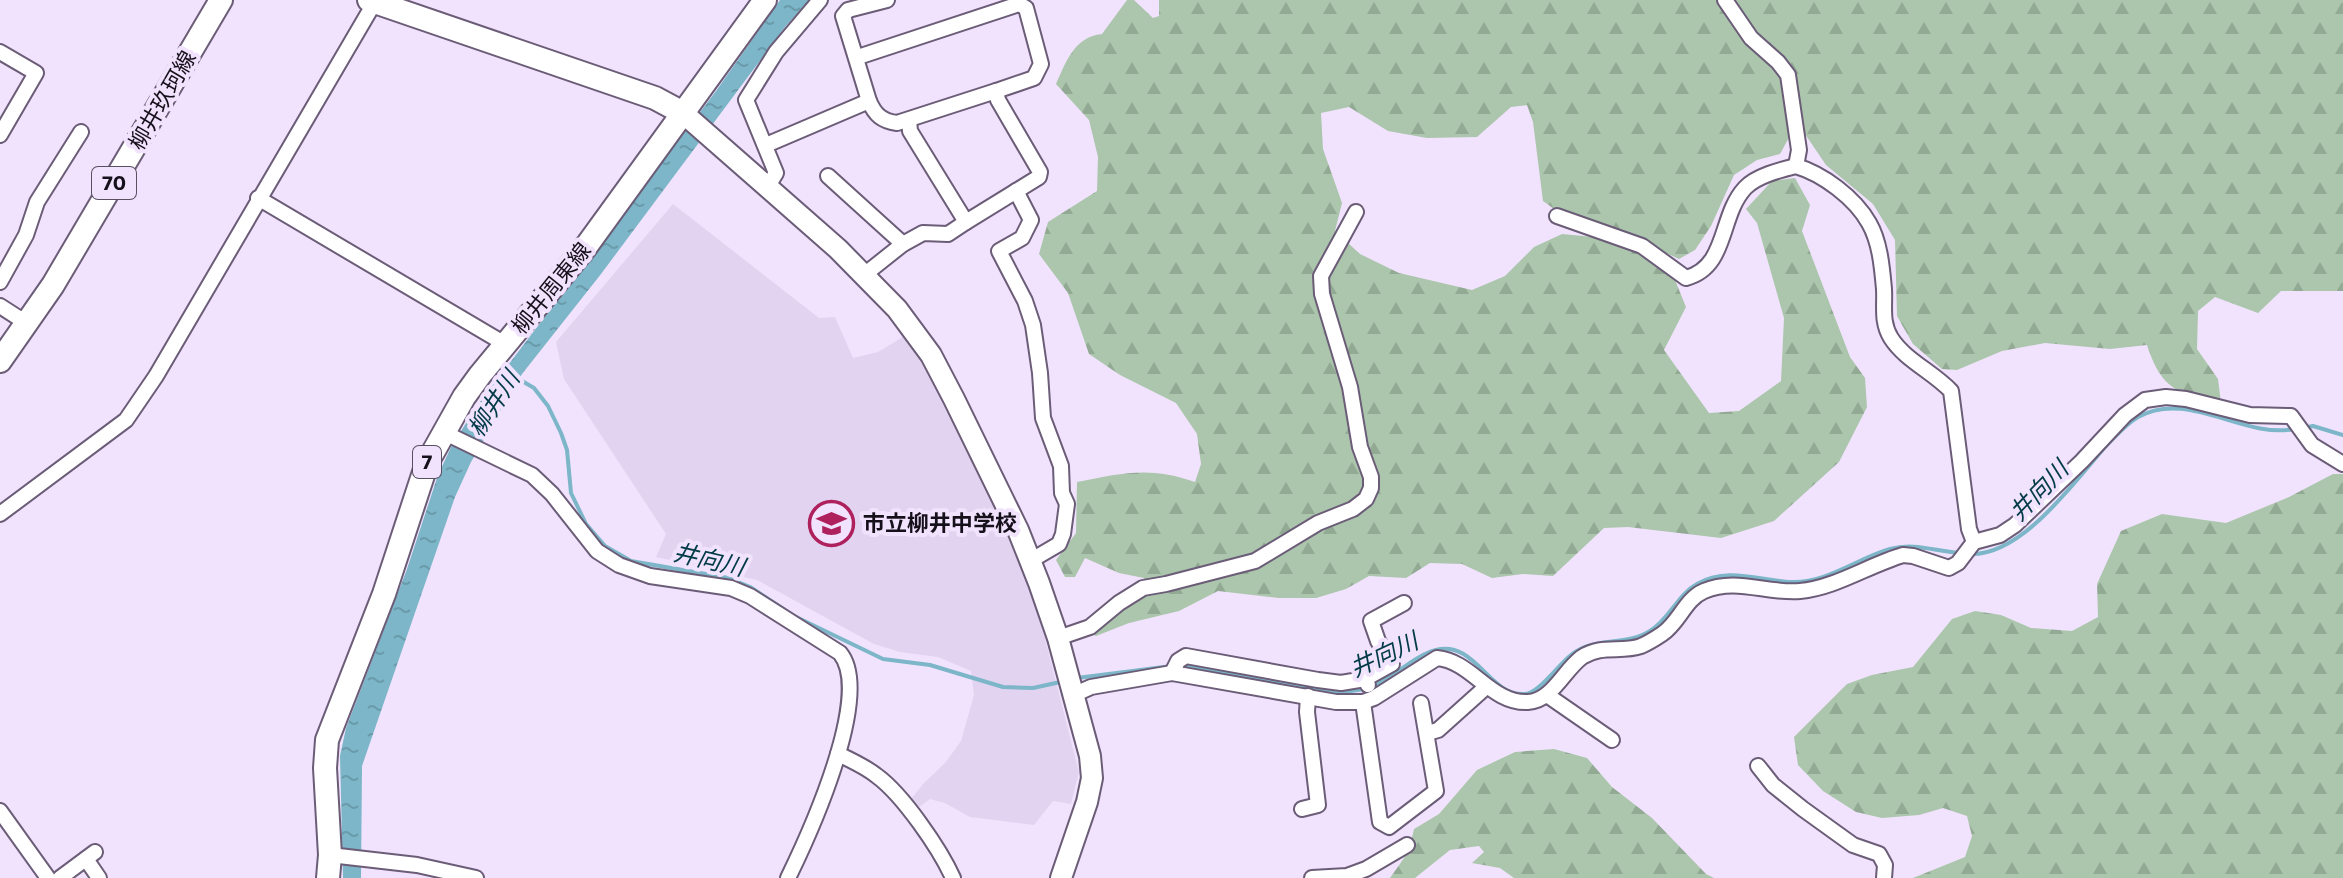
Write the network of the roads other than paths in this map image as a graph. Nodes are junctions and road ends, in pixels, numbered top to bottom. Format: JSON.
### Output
{"nodes":[{"id":1,"x":221,"y":0,"type":"edge"},
{"id":2,"x":765,"y":0,"type":"edge"},
{"id":3,"x":820,"y":0,"type":"edge"},
{"id":4,"x":887,"y":0,"type":"edge"},
{"id":5,"x":1725,"y":0,"type":"edge"},
{"id":6,"x":373,"y":1,"type":"edge"},
{"id":7,"x":0,"y":52,"type":"edge"},
{"id":8,"x":858,"y":57,"type":"junction"},
{"id":9,"x":996,"y":91,"type":"junction"},
{"id":10,"x":869,"y":101,"type":"junction"},
{"id":11,"x":688,"y":116,"type":"junction"},
{"id":12,"x":909,"y":120,"type":"junction"},
{"id":13,"x":81,"y":132,"type":"dead end"},
{"id":14,"x":0,"y":135,"type":"edge"},
{"id":15,"x":766,"y":145,"type":"junction"},
{"id":16,"x":1796,"y":166,"type":"junction"},
{"id":17,"x":828,"y":176,"type":"dead end"},
{"id":18,"x":768,"y":186,"type":"junction"},
{"id":19,"x":1016,"y":191,"type":"junction"},
{"id":20,"x":258,"y":198,"type":"junction"},
{"id":21,"x":1356,"y":212,"type":"dead end"},
{"id":22,"x":1557,"y":216,"type":"dead end"},
{"id":23,"x":966,"y":222,"type":"junction"},
{"id":24,"x":903,"y":244,"type":"junction"},
{"id":25,"x":864,"y":275,"type":"junction"},
{"id":26,"x":0,"y":282,"type":"edge"},
{"id":27,"x":0,"y":306,"type":"edge"},
{"id":28,"x":28,"y":324,"type":"junction"},
{"id":29,"x":505,"y":344,"type":"junction"},
{"id":30,"x":0,"y":361,"type":"edge"},
{"id":31,"x":446,"y":433,"type":"junction"},
{"id":32,"x":2343,"y":464,"type":"edge"},
{"id":33,"x":0,"y":514,"type":"edge"},
{"id":34,"x":1970,"y":545,"type":"junction"},
{"id":35,"x":1030,"y":561,"type":"junction"},
{"id":36,"x":1404,"y":603,"type":"dead end"},
{"id":37,"x":1058,"y":638,"type":"junction"},
{"id":38,"x":1174,"y":668,"type":"junction"},
{"id":39,"x":1486,"y":687,"type":"junction"},
{"id":40,"x":1368,"y":691,"type":"junction"},
{"id":41,"x":1073,"y":695,"type":"junction"},
{"id":42,"x":1547,"y":695,"type":"junction"},
{"id":43,"x":1308,"y":696,"type":"junction"},
{"id":44,"x":1421,"y":703,"type":"dead end"},
{"id":45,"x":1428,"y":733,"type":"junction"},
{"id":46,"x":1612,"y":740,"type":"dead end"},
{"id":47,"x":838,"y":754,"type":"junction"},
{"id":48,"x":1758,"y":766,"type":"dead end"},
{"id":49,"x":1302,"y":809,"type":"dead end"},
{"id":50,"x":0,"y":811,"type":"edge"},
{"id":51,"x":1407,"y":845,"type":"dead end"},
{"id":52,"x":335,"y":855,"type":"junction"},
{"id":53,"x":48,"y":878,"type":"edge"},
{"id":54,"x":60,"y":878,"type":"edge"},
{"id":55,"x":99,"y":878,"type":"edge"},
{"id":56,"x":328,"y":878,"type":"edge"},
{"id":57,"x":476,"y":878,"type":"edge"},
{"id":58,"x":788,"y":878,"type":"edge"},
{"id":59,"x":953,"y":878,"type":"edge"},
{"id":60,"x":1061,"y":878,"type":"edge"},
{"id":61,"x":1312,"y":878,"type":"edge"},
{"id":62,"x":1884,"y":878,"type":"edge"}],
"edges":[{"from":1,"to":28,"type":"main road","name":"柳井玖珂線","number":"70"},
{"from":2,"to":11,"type":"main road","name":"柳井周東線","number":"7"},
{"from":3,"to":15,"type":"street"},
{"from":4,"to":8,"type":"street"},
{"from":5,"to":16,"type":"street"},
{"from":6,"to":11,"type":"main road"},
{"from":6,"to":20,"type":"street"},
{"from":7,"to":14,"type":"street"},
{"from":8,"to":9,"type":"street"},
{"from":8,"to":10,"type":"street"},
{"from":9,"to":12,"type":"street"},
{"from":9,"to":19,"type":"street"},
{"from":10,"to":12,"type":"street"},
{"from":10,"to":15,"type":"street"},
{"from":11,"to":18,"type":"street"},
{"from":11,"to":29,"type":"main road","name":"柳井周東線","number":"7"},
{"from":12,"to":23,"type":"street"},
{"from":13,"to":26,"type":"street"},
{"from":15,"to":18,"type":"street"},
{"from":16,"to":22,"type":"street"},
{"from":16,"to":34,"type":"street"},
{"from":17,"to":24,"type":"street"},
{"from":18,"to":25,"type":"street"},
{"from":19,"to":23,"type":"street"},
{"from":19,"to":35,"type":"street"},
{"from":20,"to":29,"type":"street"},
{"from":20,"to":33,"type":"street"},
{"from":21,"to":37,"type":"street"},
{"from":23,"to":24,"type":"street"},
{"from":24,"to":25,"type":"street"},
{"from":25,"to":35,"type":"street"},
{"from":27,"to":28,"type":"street"},
{"from":28,"to":30,"type":"main road","name":"柳井玖珂線","number":"70"},
{"from":29,"to":31,"type":"main road","name":"柳井周東線","number":"7"},
{"from":31,"to":47,"type":"street"},
{"from":31,"to":52,"type":"main road","name":"柳井周東線","number":"7"},
{"from":32,"to":34,"type":"street"},
{"from":34,"to":42,"type":"street"},
{"from":35,"to":37,"type":"street"},
{"from":36,"to":40,"type":"street"},
{"from":37,"to":41,"type":"street"},
{"from":38,"to":40,"type":"street"},
{"from":38,"to":41,"type":"street"},
{"from":38,"to":43,"type":"street"},
{"from":39,"to":40,"type":"street"},
{"from":39,"to":42,"type":"street"},
{"from":39,"to":45,"type":"street"},
{"from":40,"to":43,"type":"street"},
{"from":40,"to":45,"type":"street"},
{"from":41,"to":60,"type":"street"},
{"from":42,"to":46,"type":"street"},
{"from":43,"to":49,"type":"street"},
{"from":44,"to":45,"type":"street"},
{"from":47,"to":58,"type":"street"},
{"from":47,"to":59,"type":"street"},
{"from":48,"to":62,"type":"street"},
{"from":50,"to":53,"type":"street"},
{"from":51,"to":61,"type":"street"},
{"from":52,"to":56,"type":"main road","name":"柳井周東線","number":"7"},
{"from":52,"to":57,"type":"street"},
{"from":54,"to":55,"type":"street"}]}
